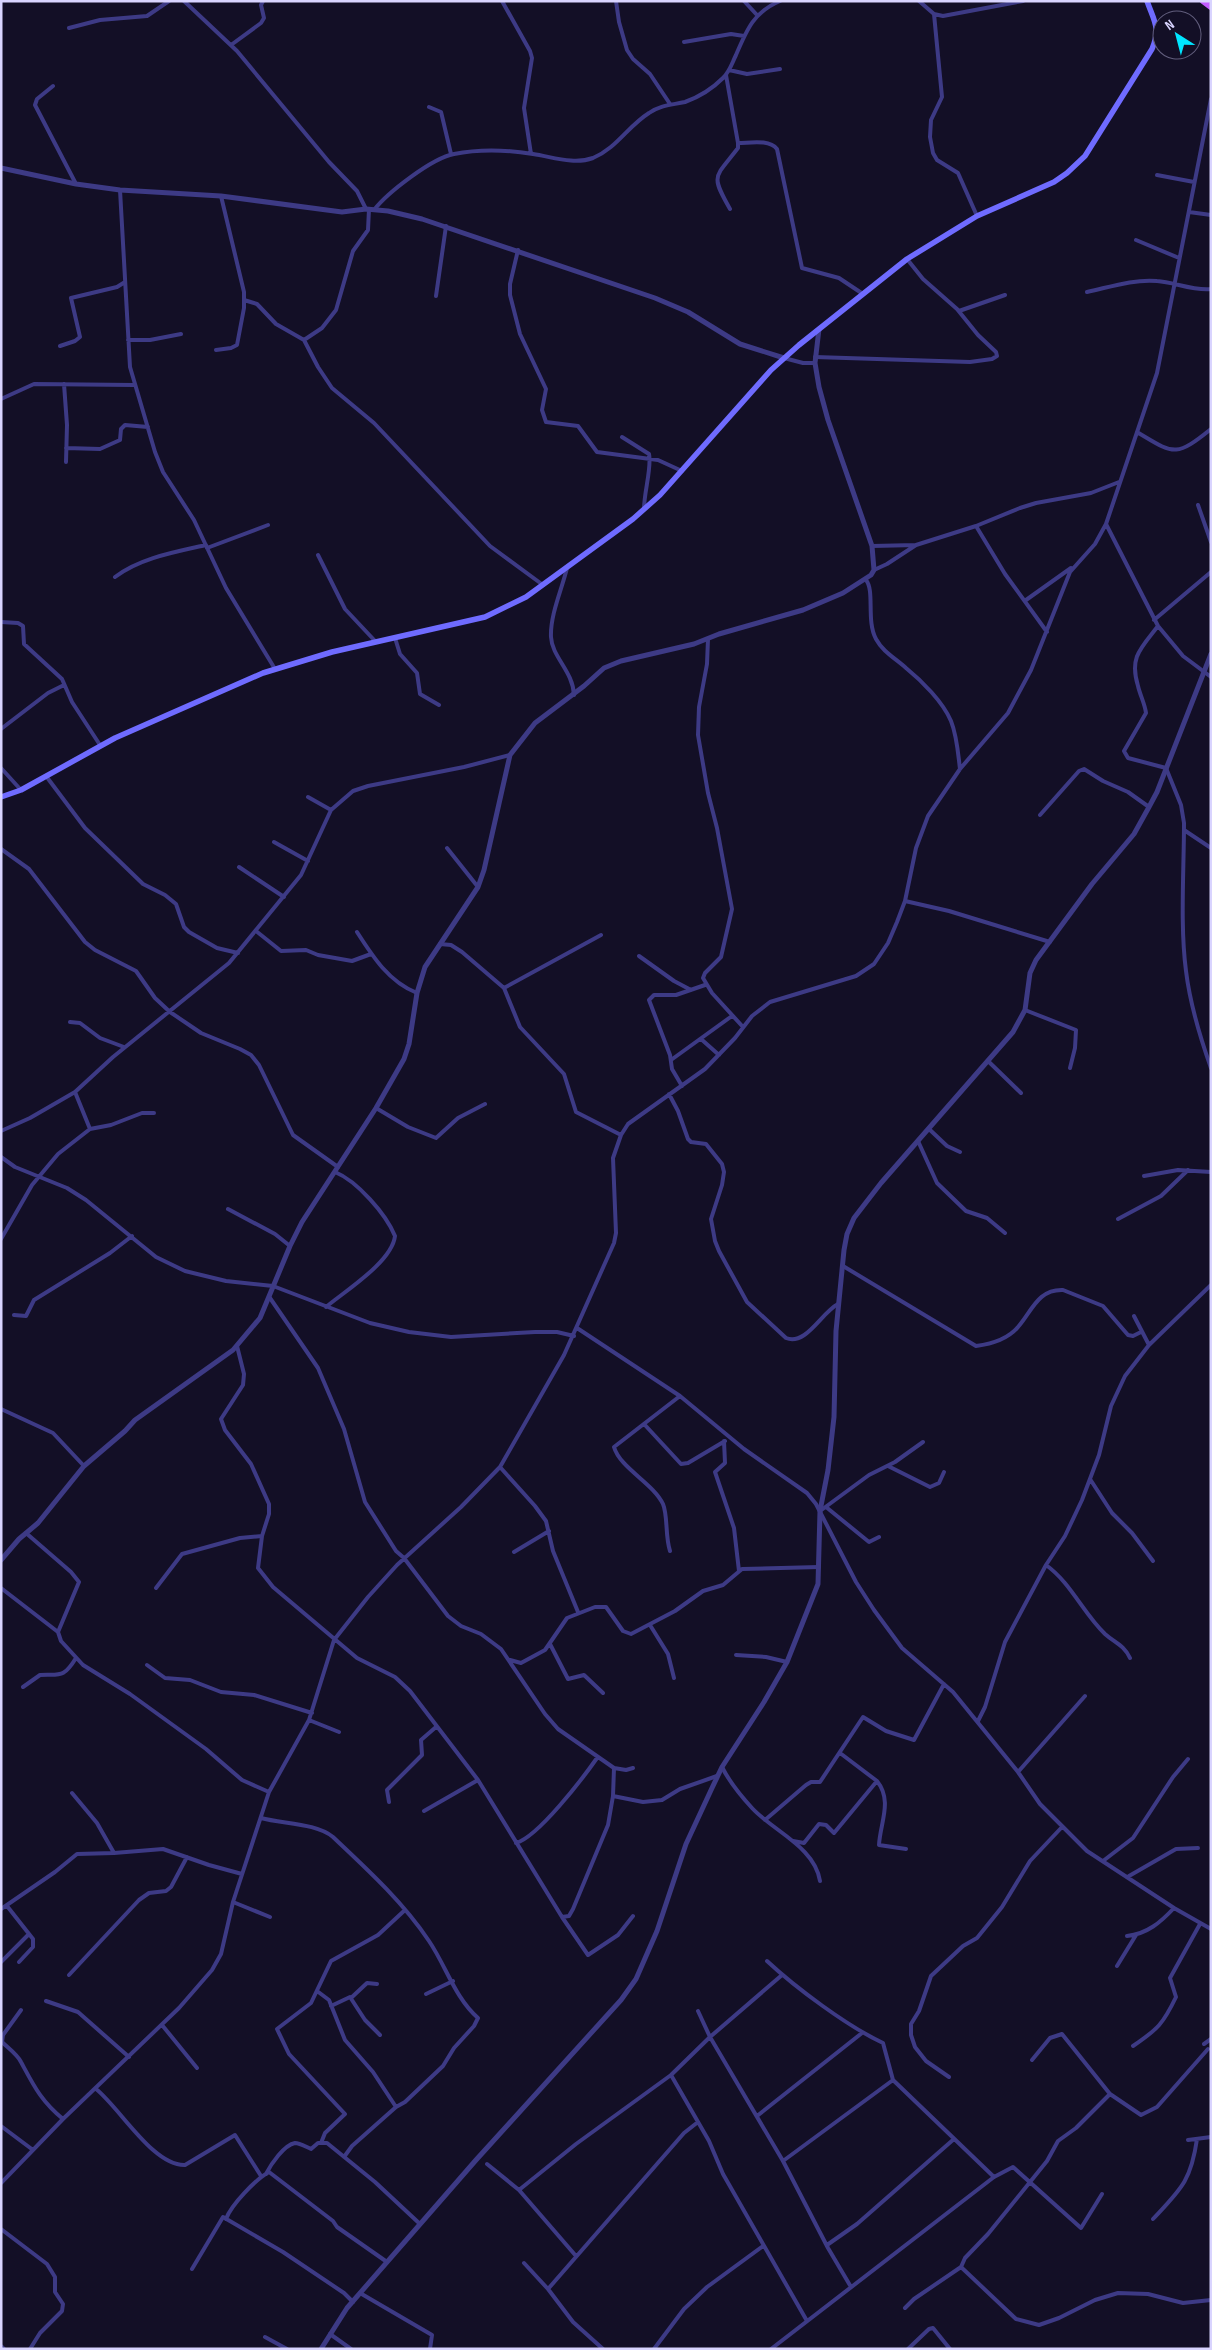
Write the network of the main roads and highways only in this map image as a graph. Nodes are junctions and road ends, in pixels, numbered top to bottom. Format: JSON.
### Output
{"nodes":[{"id":1,"x":1147,"y":1,"type":"edge"},
{"id":2,"x":1203,"y":1,"type":"edge"},
{"id":3,"x":1211,"y":7,"type":"edge"},
{"id":4,"x":1,"y":797,"type":"edge"}],
"edges":[{"from":1,"to":4,"type":"main road"},
{"from":2,"to":3,"type":"main road"}]}
